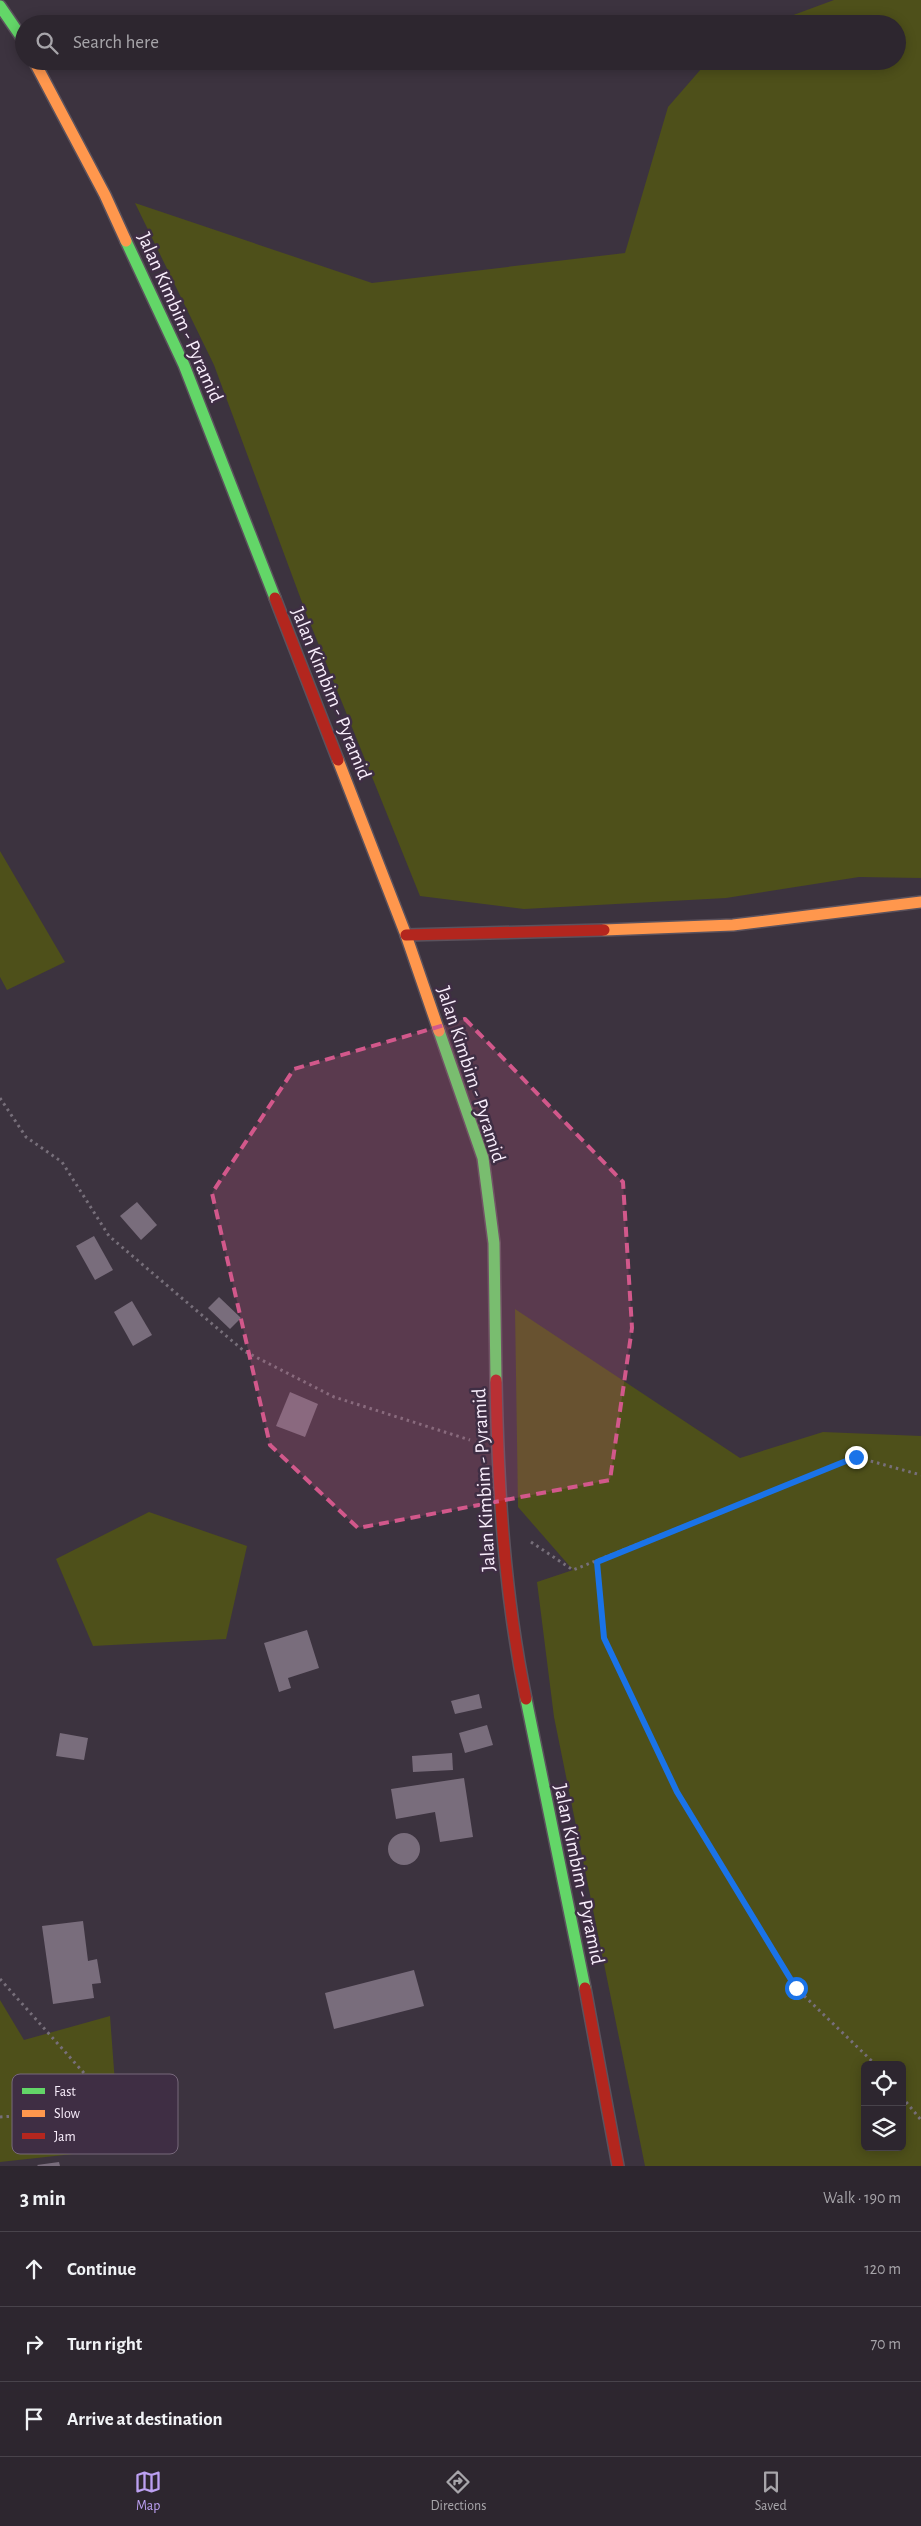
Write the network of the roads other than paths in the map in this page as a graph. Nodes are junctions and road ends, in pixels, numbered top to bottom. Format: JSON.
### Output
{"nodes":[{"id":1,"x":0,"y":6,"type":"edge"},
{"id":2,"x":15,"y":28,"type":"edge"},
{"id":3,"x":39,"y":70,"type":"edge"},
{"id":4,"x":921,"y":902,"type":"edge"},
{"id":5,"x":406,"y":935,"type":"junction"},
{"id":6,"x":618,"y":2166,"type":"edge"}],
"edges":[{"from":1,"to":2,"type":"main road"},
{"from":3,"to":5,"type":"main road","name":"Jalan Kimbim - Pyramid"},
{"from":4,"to":5,"type":"main road"},
{"from":5,"to":6,"type":"main road","name":"Jalan Kimbim - Pyramid"}]}
